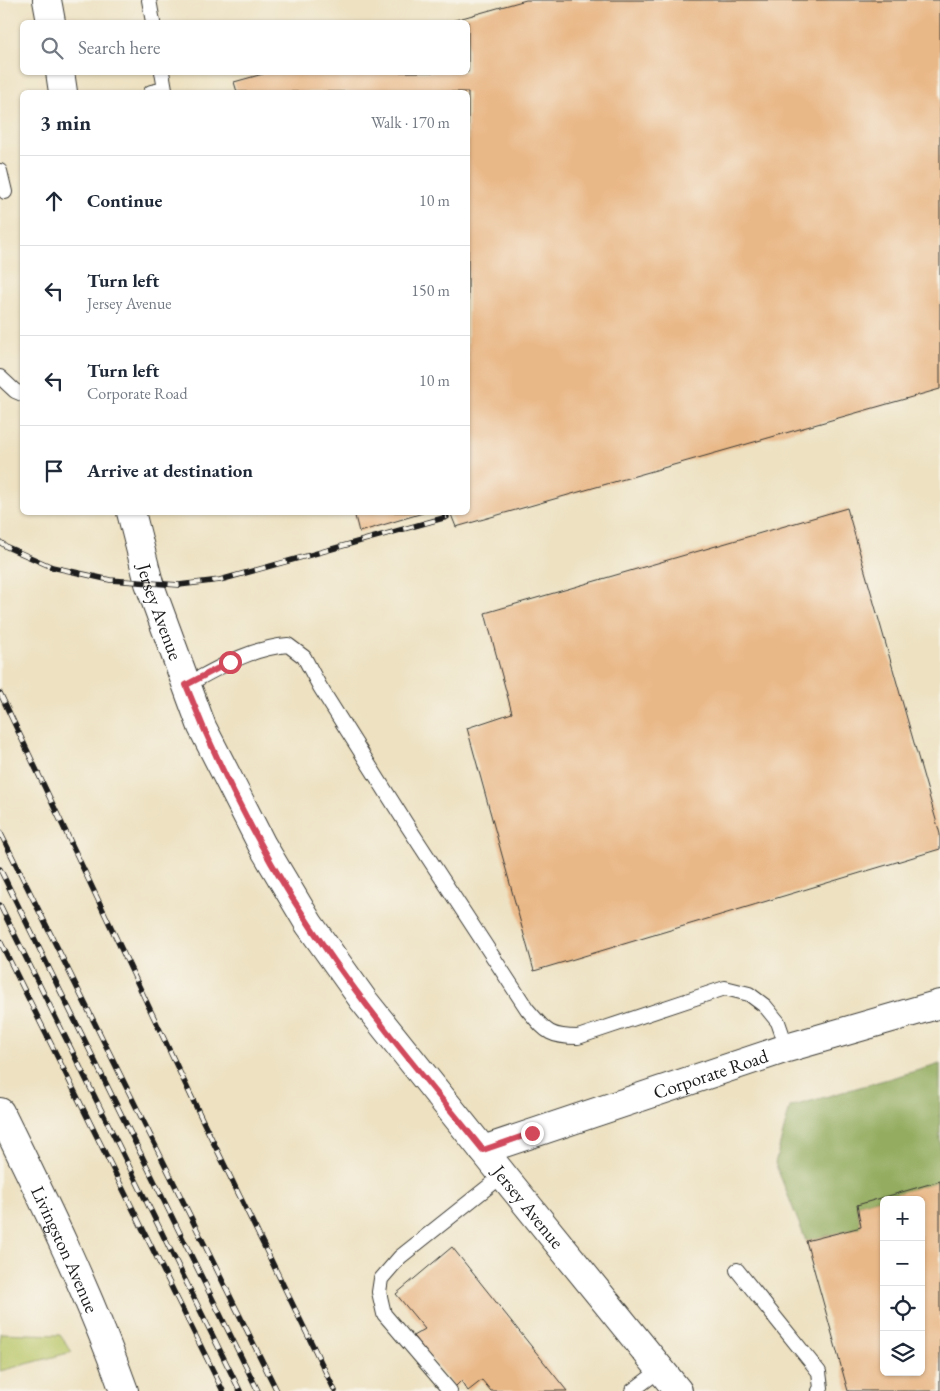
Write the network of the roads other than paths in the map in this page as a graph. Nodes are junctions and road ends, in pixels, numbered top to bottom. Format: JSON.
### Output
{"nodes":[{"id":1,"x":47,"y":0,"type":"edge"},
{"id":2,"x":149,"y":0,"type":"edge"},
{"id":3,"x":51,"y":20,"type":"edge"},
{"id":4,"x":153,"y":20,"type":"edge"},
{"id":5,"x":60,"y":75,"type":"edge"},
{"id":6,"x":163,"y":75,"type":"edge"},
{"id":7,"x":63,"y":90,"type":"edge"},
{"id":8,"x":166,"y":90,"type":"edge"},
{"id":9,"x":0,"y":171,"type":"edge"},
{"id":10,"x":5,"y":192,"type":"dead end"},
{"id":11,"x":0,"y":377,"type":"edge"},
{"id":12,"x":20,"y":393,"type":"edge"},
{"id":13,"x":135,"y":515,"type":"edge"},
{"id":14,"x":186,"y":685,"type":"junction"},
{"id":15,"x":940,"y":1004,"type":"edge"},
{"id":16,"x":787,"y":1048,"type":"junction"},
{"id":17,"x":2,"y":1120,"type":"edge"},
{"id":18,"x":483,"y":1150,"type":"junction"},
{"id":19,"x":503,"y":1175,"type":"junction"},
{"id":20,"x":737,"y":1270,"type":"dead end"},
{"id":21,"x":661,"y":1370,"type":"junction"},
{"id":22,"x":124,"y":1391,"type":"edge"},
{"id":23,"x":450,"y":1391,"type":"edge"},
{"id":24,"x":632,"y":1391,"type":"edge"},
{"id":25,"x":678,"y":1391,"type":"edge"},
{"id":26,"x":819,"y":1391,"type":"edge"}],
"edges":[{"from":1,"to":3,"type":"main road"},
{"from":2,"to":4,"type":"lane"},
{"from":5,"to":7,"type":"main road"},
{"from":6,"to":8,"type":"lane"},
{"from":9,"to":10,"type":"lane"},
{"from":11,"to":12,"type":"lane"},
{"from":13,"to":14,"type":"main road","name":"Jersey Avenue"},
{"from":14,"to":16,"type":"lane"},
{"from":14,"to":18,"type":"main road","name":"Jersey Avenue"},
{"from":15,"to":16,"type":"main road","name":"Corporate Road"},
{"from":16,"to":18,"type":"main road","name":"Corporate Road"},
{"from":17,"to":22,"type":"main road","name":"Livingston Avenue"},
{"from":18,"to":19,"type":"main road","name":"Jersey Avenue"},
{"from":19,"to":21,"type":"main road","name":"Jersey Avenue"},
{"from":19,"to":23,"type":"lane"},
{"from":20,"to":26,"type":"lane"},
{"from":21,"to":24,"type":"lane"},
{"from":21,"to":25,"type":"main road","name":"Jersey Avenue"}]}
